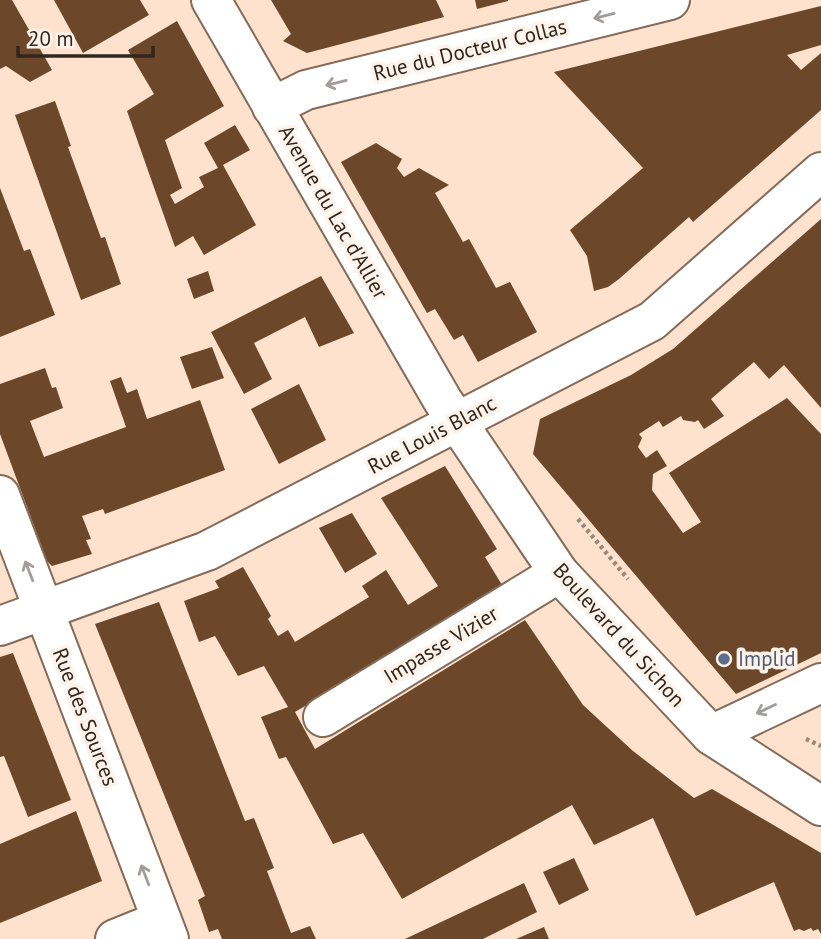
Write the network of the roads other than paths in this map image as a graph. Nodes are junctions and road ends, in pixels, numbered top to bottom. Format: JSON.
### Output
{"nodes":[{"id":1,"x":211,"y":0,"type":"edge"},
{"id":2,"x":670,"y":0,"type":"edge"},
{"id":3,"x":272,"y":107,"type":"junction"},
{"id":4,"x":821,"y":172,"type":"edge"},
{"id":5,"x":459,"y":422,"type":"junction"},
{"id":6,"x":0,"y":495,"type":"edge"},
{"id":7,"x":559,"y":573,"type":"junction"},
{"id":8,"x":44,"y":610,"type":"junction"},
{"id":9,"x":0,"y":626,"type":"edge"},
{"id":10,"x":821,"y":683,"type":"edge"},
{"id":11,"x":323,"y":717,"type":"dead end"},
{"id":12,"x":711,"y":735,"type":"junction"},
{"id":13,"x":821,"y":806,"type":"edge"},
{"id":14,"x":166,"y":929,"type":"edge"},
{"id":15,"x":115,"y":939,"type":"edge"}],
"edges":[{"from":1,"to":3,"type":"street","name":"Avenue du Lac d'Allier"},
{"from":2,"to":3,"type":"street","name":"Rue du Docteur Collas","one_way":true},
{"from":3,"to":5,"type":"street","name":"Avenue du Lac d'Allier"},
{"from":4,"to":5,"type":"street","name":"Rue Louis Blanc"},
{"from":5,"to":7,"type":"street","name":"Boulevard du Sichon"},
{"from":5,"to":8,"type":"street","name":"Rue Louis Blanc"},
{"from":8,"to":6,"type":"street","name":"Rue des Sources","one_way":true},
{"from":7,"to":11,"type":"street","name":"Impasse Vizier"},
{"from":7,"to":12,"type":"street","name":"Boulevard du Sichon"},
{"from":8,"to":9,"type":"street","name":"Rue Louis Blanc"},
{"from":14,"to":8,"type":"street","name":"Rue des Sources","one_way":true},
{"from":10,"to":12,"type":"street","one_way":true},
{"from":12,"to":13,"type":"street","name":"Boulevard du Sichon"},
{"from":14,"to":15,"type":"street"}]}
